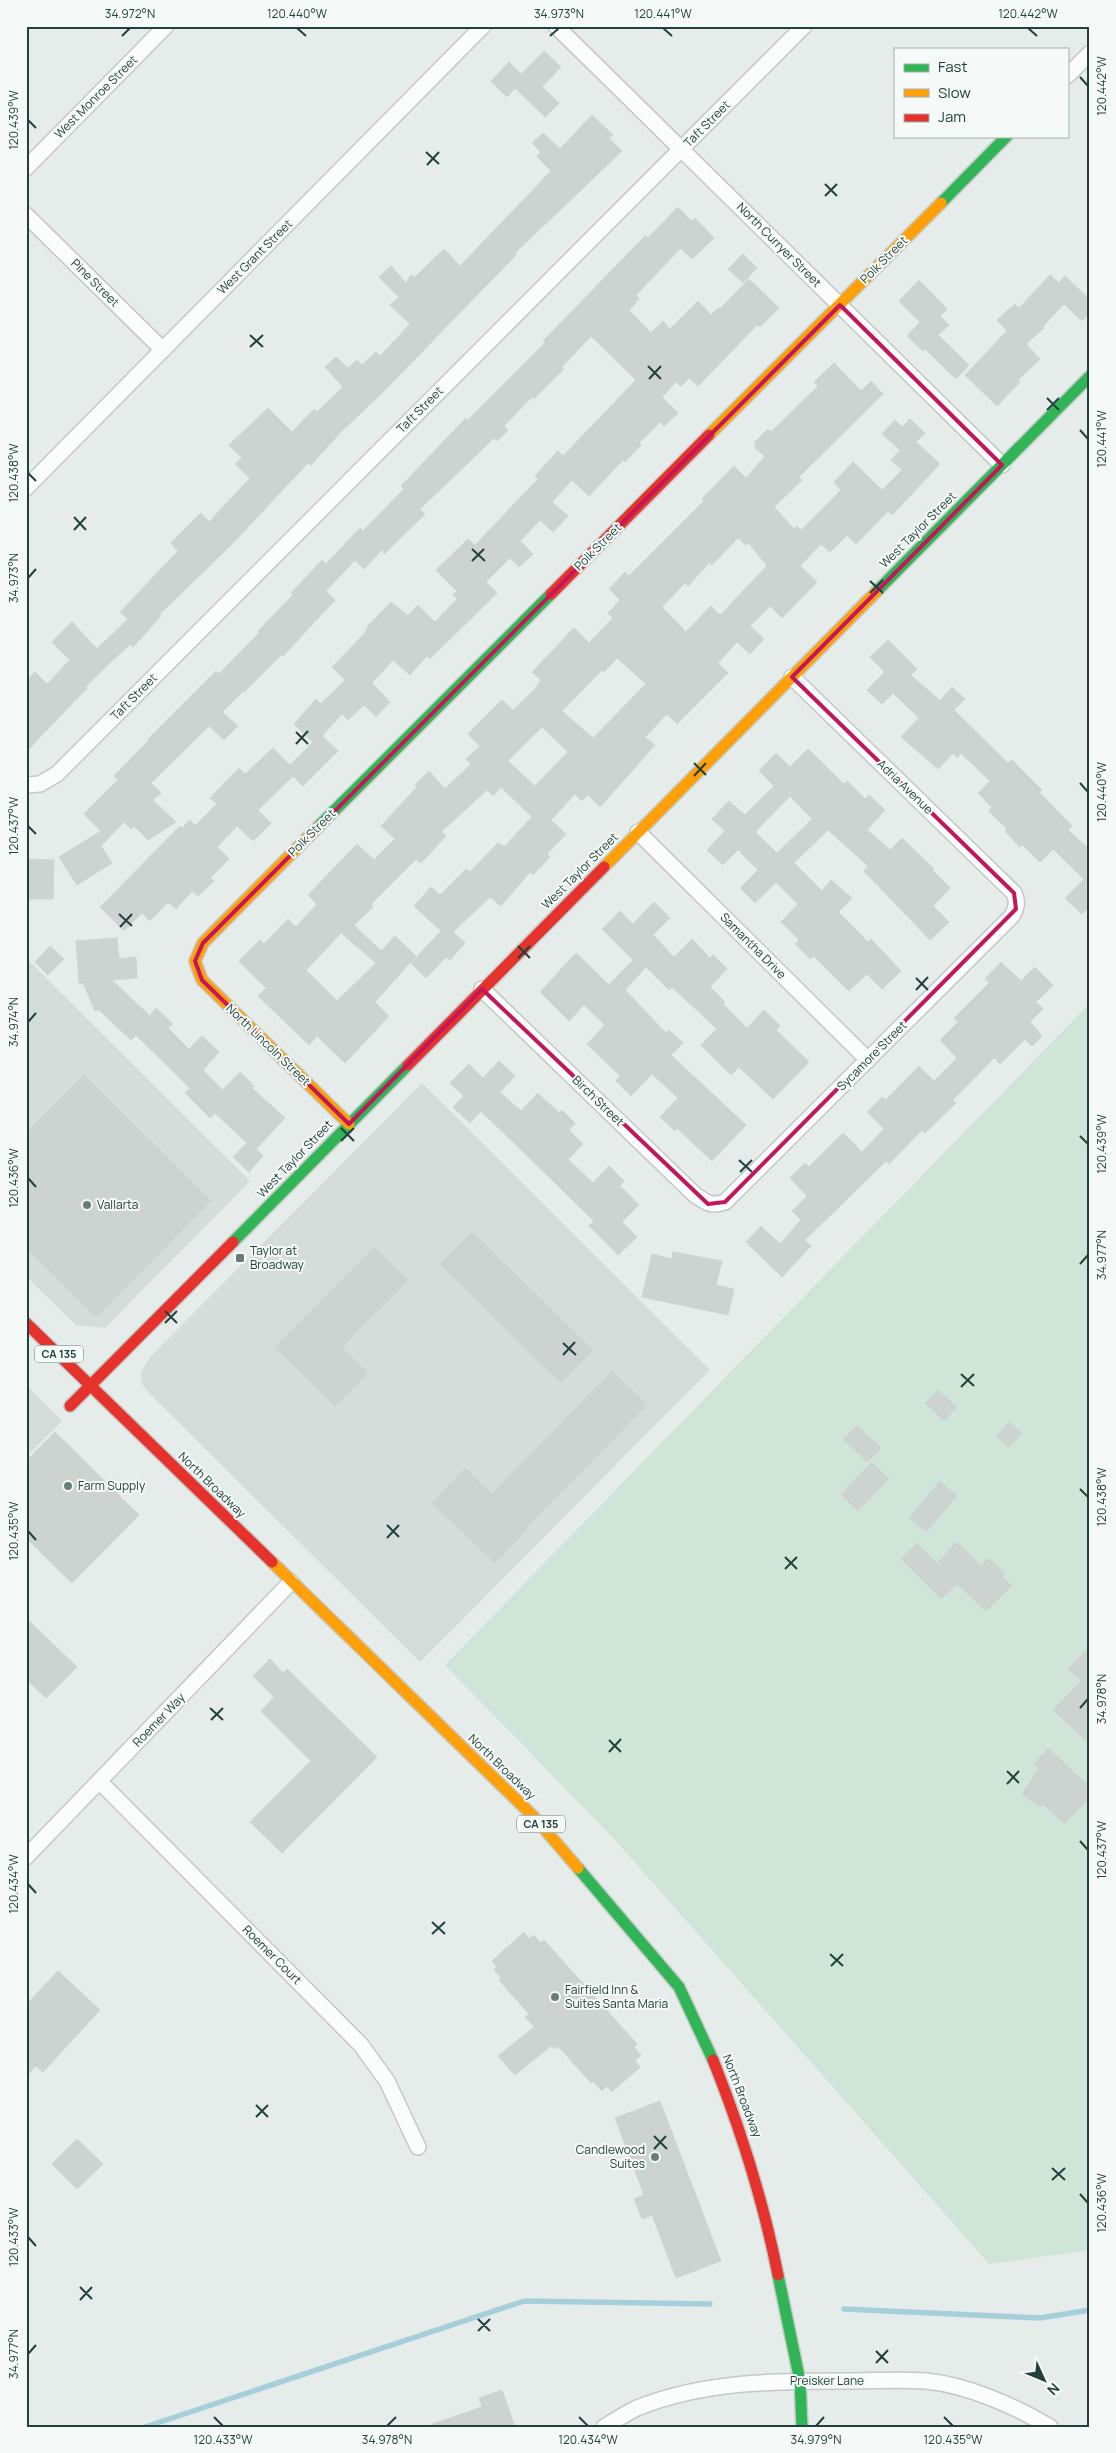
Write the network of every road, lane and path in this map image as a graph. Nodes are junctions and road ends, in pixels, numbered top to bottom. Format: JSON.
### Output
{"nodes":[{"id":1,"x":166,"y":26,"type":"edge"},
{"id":2,"x":483,"y":26,"type":"edge"},
{"id":3,"x":556,"y":26,"type":"edge"},
{"id":4,"x":804,"y":26,"type":"edge"},
{"id":5,"x":1090,"y":53,"type":"edge"},
{"id":6,"x":1068,"y":75,"type":"edge"},
{"id":7,"x":1005,"y":138,"type":"edge"},
{"id":8,"x":682,"y":149,"type":"junction"},
{"id":9,"x":26,"y":168,"type":"edge"},
{"id":10,"x":26,"y":215,"type":"edge"},
{"id":11,"x":840,"y":305,"type":"junction"},
{"id":12,"x":163,"y":350,"type":"junction"},
{"id":13,"x":1090,"y":376,"type":"edge"},
{"id":14,"x":1002,"y":465,"type":"junction"},
{"id":15,"x":26,"y":488,"type":"edge"},
{"id":16,"x":792,"y":677,"type":"junction"},
{"id":17,"x":29,"y":785,"type":"edge"},
{"id":18,"x":638,"y":832,"type":"junction"},
{"id":19,"x":1017,"y":898,"type":"joint"},
{"id":20,"x":195,"y":961,"type":"joint"},
{"id":21,"x":482,"y":989,"type":"junction"},
{"id":22,"x":868,"y":1060,"type":"junction"},
{"id":23,"x":349,"y":1124,"type":"junction"},
{"id":24,"x":717,"y":1205,"type":"joint"},
{"id":25,"x":26,"y":1323,"type":"edge"},
{"id":26,"x":91,"y":1386,"type":"junction"},
{"id":27,"x":70,"y":1406,"type":"dead end"},
{"id":28,"x":292,"y":1582,"type":"junction"},
{"id":29,"x":100,"y":1782,"type":"junction"},
{"id":30,"x":26,"y":1857,"type":"edge"},
{"id":31,"x":418,"y":2147,"type":"dead end"},
{"id":32,"x":800,"y":2381,"type":"junction"},
{"id":33,"x":604,"y":2427,"type":"edge"},
{"id":34,"x":802,"y":2427,"type":"edge"},
{"id":35,"x":1050,"y":2427,"type":"edge"}],
"edges":[{"from":1,"to":9,"type":"street","name":"West Monroe Street"},
{"from":2,"to":12,"type":"street","name":"West Grant Street"},
{"from":3,"to":8,"type":"street","name":"North Curryer Street"},
{"from":4,"to":8,"type":"street","name":"Taft Street"},
{"from":5,"to":6,"type":"street"},
{"from":7,"to":11,"type":"street","name":"Polk Street"},
{"from":8,"to":11,"type":"street","name":"North Curryer Street"},
{"from":8,"to":17,"type":"street","name":"Taft Street"},
{"from":10,"to":12,"type":"street","name":"Pine Street"},
{"from":11,"to":14,"type":"street","name":"North Curryer Street"},
{"from":11,"to":20,"type":"street","name":"Polk Street"},
{"from":12,"to":15,"type":"street","name":"West Grant Street"},
{"from":13,"to":14,"type":"street","name":"West Taylor Street"},
{"from":14,"to":16,"type":"street","name":"West Taylor Street"},
{"from":16,"to":18,"type":"street","name":"West Taylor Street"},
{"from":16,"to":19,"type":"street","name":"Adria Avenue"},
{"from":18,"to":21,"type":"street","name":"West Taylor Street"},
{"from":18,"to":22,"type":"street","name":"Samantha Drive"},
{"from":19,"to":22,"type":"street","name":"Sycamore Street"},
{"from":20,"to":23,"type":"street","name":"North Lincoln Street"},
{"from":21,"to":23,"type":"street","name":"West Taylor Street"},
{"from":21,"to":24,"type":"street","name":"Birch Street"},
{"from":22,"to":24,"type":"street","name":"Sycamore Street"},
{"from":23,"to":26,"type":"street","name":"West Taylor Street"},
{"from":25,"to":26,"type":"street","name":"North Broadway","number":"CA 135"},
{"from":26,"to":27,"type":"street","name":"West Taylor Street"},
{"from":26,"to":28,"type":"street","name":"North Broadway","number":"CA 135"},
{"from":28,"to":29,"type":"street","name":"Roemer Way"},
{"from":28,"to":32,"type":"street","name":"North Broadway","number":"CA 135"},
{"from":29,"to":30,"type":"street","name":"Roemer Way"},
{"from":29,"to":31,"type":"street","name":"Roemer Court"},
{"from":32,"to":33,"type":"street","name":"Preisker Lane"},
{"from":32,"to":34,"type":"street","name":"North Broadway","number":"CA 135"},
{"from":32,"to":35,"type":"street","name":"Preisker Lane"}]}
